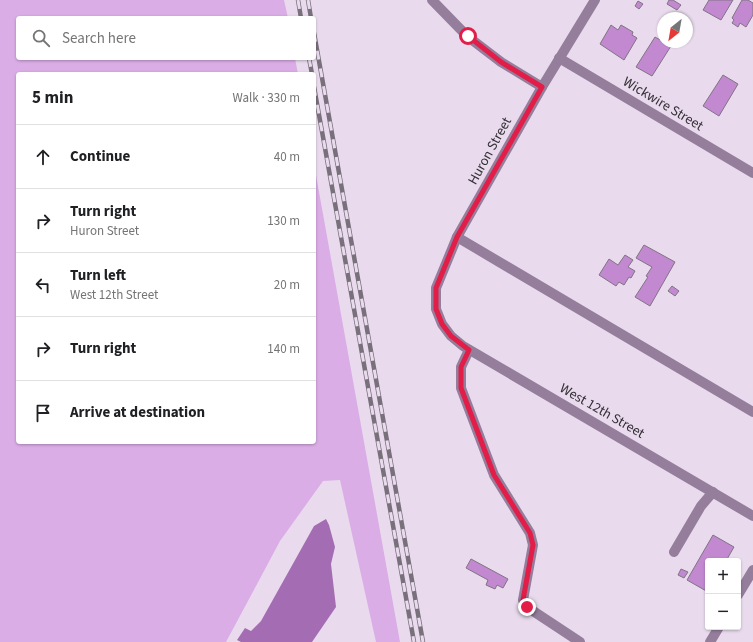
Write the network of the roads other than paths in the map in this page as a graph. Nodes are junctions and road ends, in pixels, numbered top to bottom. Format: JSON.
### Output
{"nodes":[{"id":1,"x":432,"y":0,"type":"edge"},
{"id":2,"x":595,"y":0,"type":"edge"},
{"id":3,"x":559,"y":58,"type":"junction"},
{"id":4,"x":542,"y":87,"type":"junction"},
{"id":5,"x":753,"y":173,"type":"edge"},
{"id":6,"x":457,"y":237,"type":"junction"},
{"id":7,"x":442,"y":324,"type":"joint"},
{"id":8,"x":469,"y":350,"type":"junction"},
{"id":9,"x":753,"y":412,"type":"edge"},
{"id":10,"x":713,"y":492,"type":"junction"},
{"id":11,"x":753,"y":516,"type":"edge"},
{"id":12,"x":674,"y":552,"type":"dead end"},
{"id":13,"x":753,"y":570,"type":"edge"},
{"id":14,"x":739,"y":594,"type":"edge"},
{"id":15,"x":717,"y":630,"type":"edge"},
{"id":16,"x":580,"y":642,"type":"edge"},
{"id":17,"x":710,"y":642,"type":"edge"}],
"edges":[{"from":1,"to":4,"type":"street"},
{"from":2,"to":3,"type":"street","name":"Huron Street"},
{"from":3,"to":4,"type":"street","name":"Huron Street"},
{"from":3,"to":5,"type":"street","name":"Wickwire Street"},
{"from":4,"to":6,"type":"street","name":"Huron Street"},
{"from":6,"to":7,"type":"street","name":"Huron Street"},
{"from":6,"to":9,"type":"street"},
{"from":7,"to":8,"type":"street","name":"West 12th Street"},
{"from":8,"to":10,"type":"street","name":"West 12th Street"},
{"from":8,"to":16,"type":"street"},
{"from":10,"to":11,"type":"street","name":"West 12th Street"},
{"from":10,"to":12,"type":"street"},
{"from":13,"to":14,"type":"street"},
{"from":15,"to":17,"type":"street"}]}
